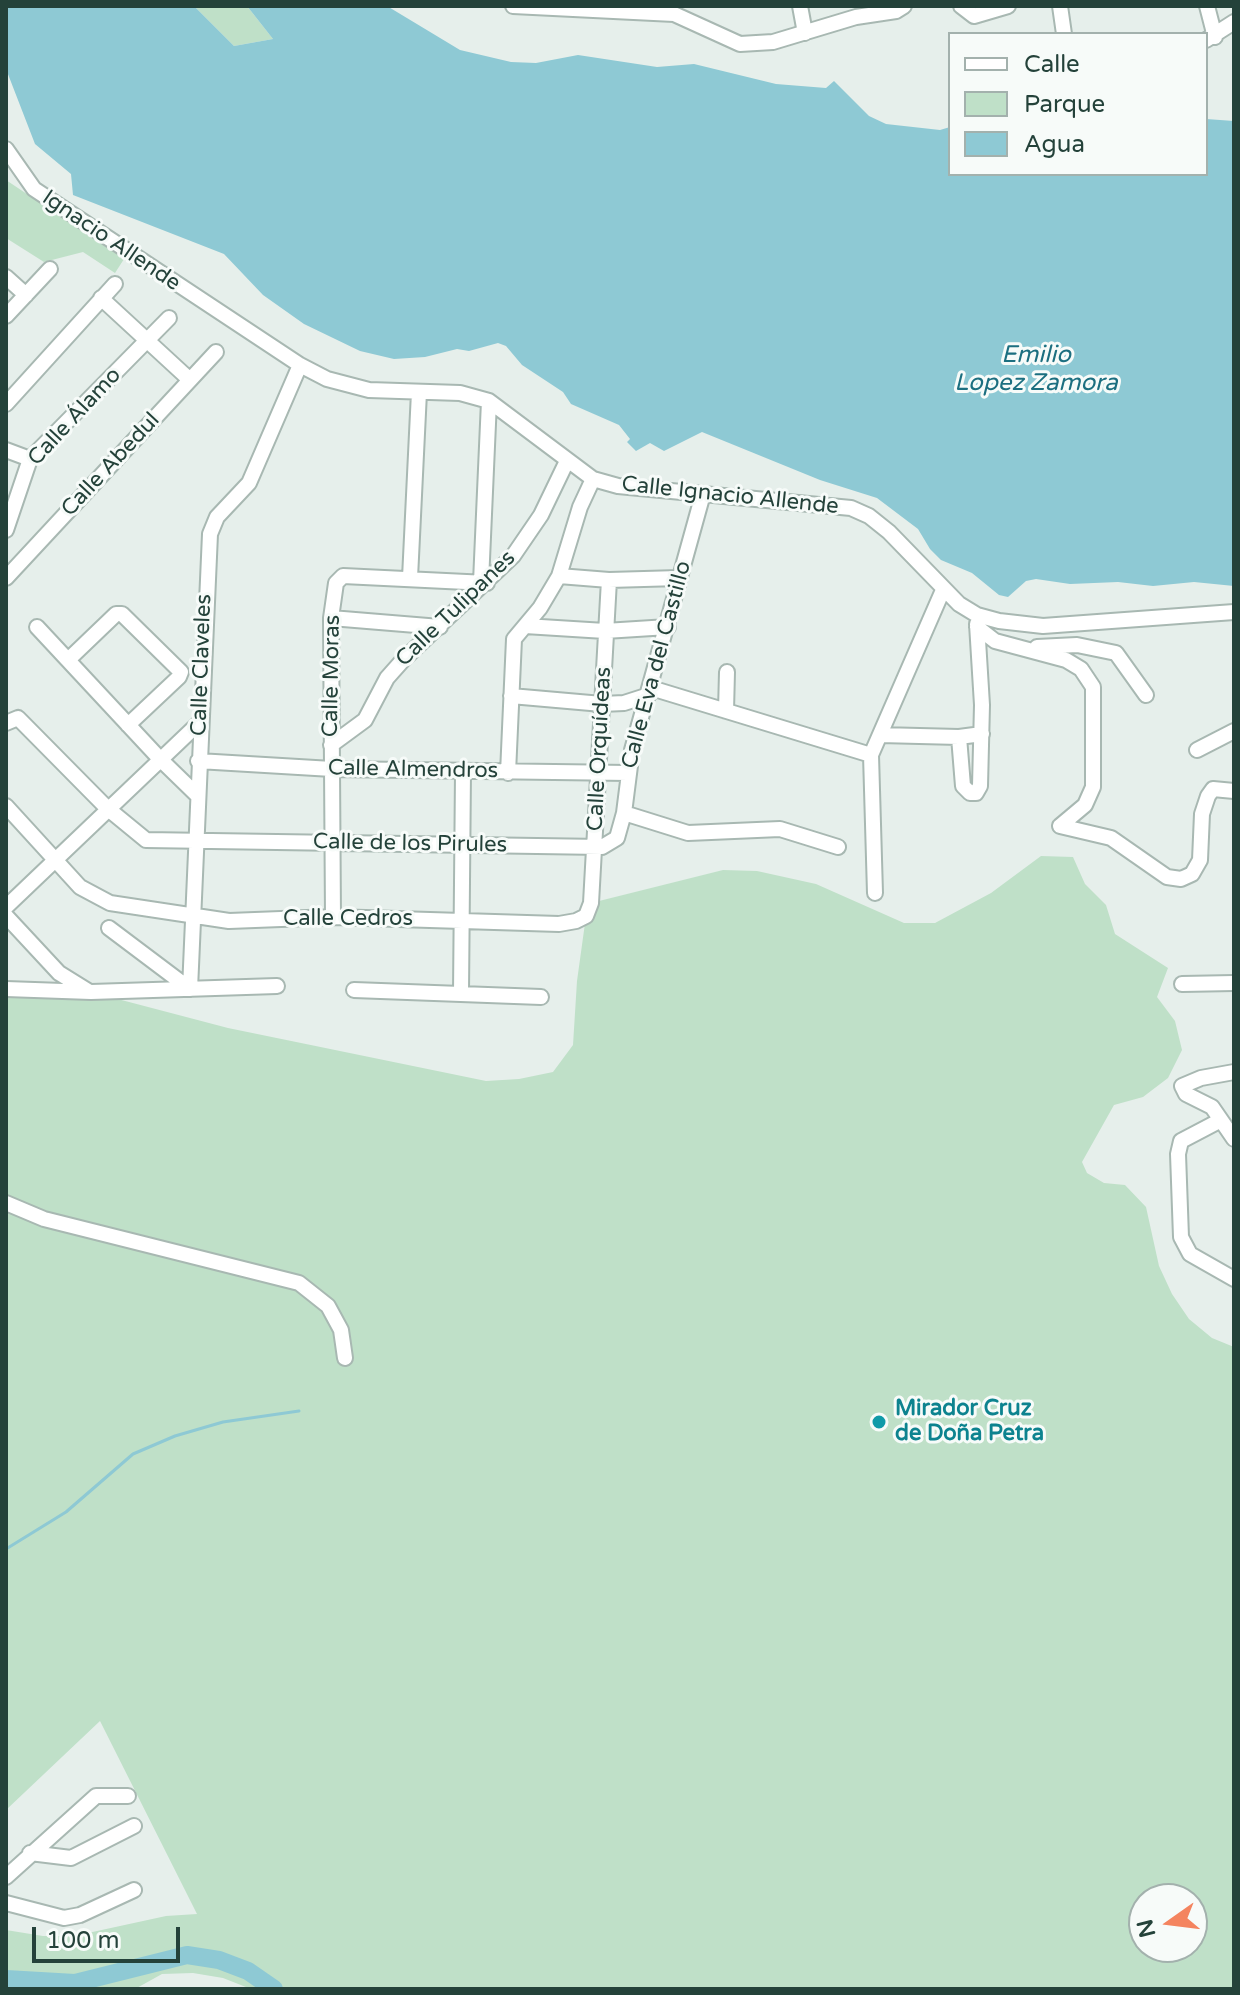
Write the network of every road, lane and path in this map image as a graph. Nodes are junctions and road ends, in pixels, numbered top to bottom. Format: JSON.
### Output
{"nodes":[{"id":1,"x":513,"y":6,"type":"edge"},
{"id":2,"x":800,"y":6,"type":"edge"},
{"id":3,"x":904,"y":6,"type":"edge"},
{"id":4,"x":1008,"y":6,"type":"edge"},
{"id":5,"x":1060,"y":6,"type":"edge"},
{"id":6,"x":1207,"y":6,"type":"edge"},
{"id":7,"x":673,"y":10,"type":"edge"},
{"id":8,"x":965,"y":11,"type":"edge"},
{"id":9,"x":855,"y":12,"type":"edge"},
{"id":10,"x":1234,"y":22,"type":"edge"},
{"id":11,"x":1064,"y":32,"type":"edge"},
{"id":12,"x":805,"y":33,"type":"junction"},
{"id":13,"x":1210,"y":38,"type":"edge"},
{"id":14,"x":6,"y":149,"type":"edge"},
{"id":15,"x":6,"y":170,"type":"edge"},
{"id":16,"x":25,"y":181,"type":"junction"},
{"id":17,"x":50,"y":269,"type":"dead end"},
{"id":18,"x":6,"y":277,"type":"edge"},
{"id":19,"x":115,"y":284,"type":"dead end"},
{"id":20,"x":26,"y":295,"type":"junction"},
{"id":21,"x":101,"y":298,"type":"junction"},
{"id":22,"x":6,"y":316,"type":"edge"},
{"id":23,"x":169,"y":318,"type":"dead end"},
{"id":24,"x":230,"y":320,"type":"joint"},
{"id":25,"x":148,"y":341,"type":"junction"},
{"id":26,"x":216,"y":352,"type":"dead end"},
{"id":27,"x":300,"y":365,"type":"junction"},
{"id":28,"x":190,"y":380,"type":"junction"},
{"id":29,"x":419,"y":392,"type":"junction"},
{"id":30,"x":489,"y":401,"type":"junction"},
{"id":31,"x":6,"y":404,"type":"edge"},
{"id":32,"x":6,"y":450,"type":"edge"},
{"id":33,"x":30,"y":459,"type":"junction"},
{"id":34,"x":567,"y":461,"type":"junction"},
{"id":35,"x":593,"y":479,"type":"junction"},
{"id":36,"x":703,"y":494,"type":"junction"},
{"id":37,"x":6,"y":530,"type":"edge"},
{"id":38,"x":559,"y":576,"type":"junction"},
{"id":39,"x":6,"y":578,"type":"edge"},
{"id":40,"x":410,"y":578,"type":"junction"},
{"id":41,"x":679,"y":578,"type":"junction"},
{"id":42,"x":609,"y":580,"type":"junction"},
{"id":43,"x":484,"y":582,"type":"junction"},
{"id":44,"x":943,"y":590,"type":"junction"},
{"id":45,"x":1234,"y":612,"type":"edge"},
{"id":46,"x":331,"y":618,"type":"junction"},
{"id":47,"x":977,"y":621,"type":"junction"},
{"id":48,"x":525,"y":626,"type":"junction"},
{"id":49,"x":37,"y":627,"type":"dead end"},
{"id":50,"x":440,"y":627,"type":"junction"},
{"id":51,"x":668,"y":627,"type":"junction"},
{"id":52,"x":605,"y":631,"type":"junction"},
{"id":53,"x":1027,"y":648,"type":"junction"},
{"id":54,"x":68,"y":660,"type":"junction"},
{"id":55,"x":181,"y":672,"type":"junction"},
{"id":56,"x":727,"y":672,"type":"dead end"},
{"id":57,"x":201,"y":674,"type":"junction"},
{"id":58,"x":650,"y":692,"type":"junction"},
{"id":59,"x":1146,"y":695,"type":"dead end"},
{"id":60,"x":511,"y":696,"type":"junction"},
{"id":61,"x":602,"y":704,"type":"junction"},
{"id":62,"x":726,"y":711,"type":"junction"},
{"id":63,"x":10,"y":720,"type":"edge"},
{"id":64,"x":199,"y":723,"type":"junction"},
{"id":65,"x":128,"y":725,"type":"junction"},
{"id":66,"x":1234,"y":731,"type":"edge"},
{"id":67,"x":982,"y":734,"type":"junction"},
{"id":68,"x":880,"y":735,"type":"junction"},
{"id":69,"x":959,"y":737,"type":"junction"},
{"id":70,"x":331,"y":745,"type":"junction"},
{"id":71,"x":1197,"y":750,"type":"dead end"},
{"id":72,"x":871,"y":755,"type":"junction"},
{"id":73,"x":160,"y":759,"type":"junction"},
{"id":74,"x":198,"y":761,"type":"junction"},
{"id":75,"x":332,"y":769,"type":"junction"},
{"id":76,"x":463,"y":772,"type":"junction"},
{"id":77,"x":598,"y":772,"type":"junction"},
{"id":78,"x":508,"y":773,"type":"junction"},
{"id":79,"x":628,"y":773,"type":"junction"},
{"id":80,"x":1234,"y":791,"type":"edge"},
{"id":81,"x":197,"y":795,"type":"junction"},
{"id":82,"x":6,"y":806,"type":"edge"},
{"id":83,"x":107,"y":808,"type":"junction"},
{"id":84,"x":624,"y":813,"type":"junction"},
{"id":85,"x":617,"y":838,"type":"joint"},
{"id":86,"x":199,"y":840,"type":"junction"},
{"id":87,"x":331,"y":843,"type":"junction"},
{"id":88,"x":465,"y":845,"type":"junction"},
{"id":89,"x":838,"y":847,"type":"dead end"},
{"id":90,"x":595,"y":848,"type":"junction"},
{"id":91,"x":55,"y":860,"type":"junction"},
{"id":92,"x":875,"y":893,"type":"dead end"},
{"id":93,"x":6,"y":907,"type":"edge"},
{"id":94,"x":6,"y":916,"type":"edge"},
{"id":95,"x":586,"y":916,"type":"joint"},
{"id":96,"x":333,"y":917,"type":"junction"},
{"id":97,"x":195,"y":918,"type":"junction"},
{"id":98,"x":464,"y":921,"type":"junction"},
{"id":99,"x":109,"y":928,"type":"dead end"},
{"id":100,"x":1234,"y":983,"type":"edge"},
{"id":101,"x":1182,"y":984,"type":"dead end"},
{"id":102,"x":277,"y":986,"type":"dead end"},
{"id":103,"x":6,"y":989,"type":"edge"},
{"id":104,"x":190,"y":989,"type":"junction"},
{"id":105,"x":354,"y":990,"type":"dead end"},
{"id":106,"x":91,"y":992,"type":"junction"},
{"id":107,"x":461,"y":993,"type":"junction"},
{"id":108,"x":541,"y":997,"type":"dead end"},
{"id":109,"x":1234,"y":1072,"type":"edge"},
{"id":110,"x":1221,"y":1120,"type":"junction"},
{"id":111,"x":1234,"y":1139,"type":"edge"},
{"id":112,"x":6,"y":1203,"type":"edge"},
{"id":113,"x":1234,"y":1279,"type":"edge"},
{"id":114,"x":345,"y":1358,"type":"dead end"},
{"id":115,"x":128,"y":1796,"type":"dead end"},
{"id":116,"x":134,"y":1826,"type":"dead end"},
{"id":117,"x":30,"y":1853,"type":"junction"},
{"id":118,"x":6,"y":1877,"type":"edge"},
{"id":119,"x":134,"y":1890,"type":"dead end"},
{"id":120,"x":6,"y":1903,"type":"edge"}],
"edges":[{"from":1,"to":7,"type":"street"},
{"from":2,"to":12,"type":"street"},
{"from":3,"to":9,"type":"street"},
{"from":4,"to":8,"type":"street"},
{"from":5,"to":11,"type":"street"},
{"from":6,"to":13,"type":"street"},
{"from":7,"to":12,"type":"street"},
{"from":9,"to":12,"type":"street"},
{"from":10,"to":13,"type":"street"},
{"from":14,"to":16,"type":"street","name":"Ignacio Allende"},
{"from":15,"to":16,"type":"street"},
{"from":16,"to":24,"type":"street","name":"Ignacio Allende"},
{"from":17,"to":20,"type":"street"},
{"from":18,"to":20,"type":"street"},
{"from":19,"to":21,"type":"street"},
{"from":20,"to":22,"type":"street"},
{"from":21,"to":25,"type":"street"},
{"from":21,"to":31,"type":"street"},
{"from":23,"to":25,"type":"street","name":"Calle Álamo"},
{"from":24,"to":27,"type":"street","name":"Calle Ignacio Allende"},
{"from":25,"to":28,"type":"street"},
{"from":25,"to":33,"type":"street","name":"Calle Álamo"},
{"from":26,"to":28,"type":"street","name":"Calle Abedul"},
{"from":27,"to":29,"type":"street","name":"Calle Ignacio Allende"},
{"from":27,"to":57,"type":"street","name":"Calle Claveles"},
{"from":28,"to":39,"type":"street","name":"Calle Abedul"},
{"from":29,"to":30,"type":"street","name":"Calle Ignacio Allende"},
{"from":29,"to":40,"type":"street"},
{"from":30,"to":34,"type":"street","name":"Calle Ignacio Allende"},
{"from":30,"to":43,"type":"street"},
{"from":32,"to":33,"type":"street"},
{"from":33,"to":37,"type":"street","name":"Calle Álamo"},
{"from":34,"to":35,"type":"street","name":"Calle Ignacio Allende"},
{"from":34,"to":43,"type":"street","name":"Calle Tulipanes"},
{"from":35,"to":36,"type":"street","name":"Calle Ignacio Allende"},
{"from":35,"to":38,"type":"street"},
{"from":36,"to":41,"type":"street","name":"Calle Eva del Castillo"},
{"from":36,"to":44,"type":"street","name":"Calle Ignacio Allende"},
{"from":38,"to":42,"type":"street"},
{"from":38,"to":48,"type":"street"},
{"from":40,"to":43,"type":"street","name":"Calle Moras"},
{"from":40,"to":46,"type":"street","name":"Calle Moras"},
{"from":41,"to":42,"type":"street"},
{"from":41,"to":51,"type":"street","name":"Calle Eva del Castillo"},
{"from":42,"to":52,"type":"street","name":"Calle Orquídeas"},
{"from":43,"to":50,"type":"street","name":"Calle Tulipanes"},
{"from":44,"to":47,"type":"street","name":"Calle Ignacio Allende"},
{"from":44,"to":68,"type":"street"},
{"from":45,"to":47,"type":"street","name":"Calle Ignacio Allende"},
{"from":46,"to":50,"type":"street"},
{"from":46,"to":70,"type":"street","name":"Calle Moras"},
{"from":47,"to":53,"type":"street"},
{"from":47,"to":67,"type":"street"},
{"from":48,"to":52,"type":"street"},
{"from":48,"to":60,"type":"street"},
{"from":49,"to":54,"type":"street"},
{"from":50,"to":70,"type":"street","name":"Calle Tulipanes"},
{"from":51,"to":52,"type":"street"},
{"from":51,"to":58,"type":"street","name":"Calle Eva del Castillo"},
{"from":52,"to":61,"type":"street","name":"Calle Orquídeas"},
{"from":53,"to":59,"type":"street"},
{"from":53,"to":80,"type":"street"},
{"from":54,"to":55,"type":"street"},
{"from":54,"to":65,"type":"street"},
{"from":55,"to":57,"type":"street"},
{"from":55,"to":65,"type":"street"},
{"from":56,"to":62,"type":"street"},
{"from":57,"to":64,"type":"street","name":"Calle Claveles"},
{"from":58,"to":61,"type":"street"},
{"from":58,"to":62,"type":"street"},
{"from":58,"to":79,"type":"street","name":"Calle Eva del Castillo"},
{"from":60,"to":61,"type":"street"},
{"from":60,"to":78,"type":"street"},
{"from":61,"to":77,"type":"street","name":"Calle Orquídeas"},
{"from":62,"to":72,"type":"street"},
{"from":63,"to":83,"type":"street","name":"Calle de los Pirules"},
{"from":64,"to":73,"type":"street"},
{"from":64,"to":74,"type":"street","name":"Calle Claveles"},
{"from":65,"to":73,"type":"street"},
{"from":66,"to":71,"type":"street"},
{"from":67,"to":69,"type":"street"},
{"from":67,"to":69,"type":"street"},
{"from":68,"to":69,"type":"street"},
{"from":68,"to":72,"type":"street"},
{"from":70,"to":75,"type":"street","name":"Calle Moras"},
{"from":72,"to":92,"type":"street"},
{"from":73,"to":81,"type":"street"},
{"from":73,"to":83,"type":"street"},
{"from":74,"to":75,"type":"street","name":"Calle Almendros"},
{"from":74,"to":81,"type":"street","name":"Calle Claveles"},
{"from":75,"to":76,"type":"street","name":"Calle Almendros"},
{"from":75,"to":87,"type":"street","name":"Calle Moras"},
{"from":76,"to":78,"type":"street","name":"Calle Almendros"},
{"from":76,"to":88,"type":"street"},
{"from":77,"to":78,"type":"street","name":"Calle Almendros"},
{"from":77,"to":79,"type":"street","name":"Calle Almendros"},
{"from":77,"to":90,"type":"street","name":"Calle Orquídeas"},
{"from":79,"to":84,"type":"street","name":"Calle Eva del Castillo"},
{"from":81,"to":86,"type":"street","name":"Calle Claveles"},
{"from":82,"to":91,"type":"street"},
{"from":83,"to":86,"type":"street","name":"Calle de los Pirules"},
{"from":83,"to":91,"type":"street"},
{"from":84,"to":85,"type":"street","name":"Calle Eva del Castillo"},
{"from":84,"to":89,"type":"street"},
{"from":85,"to":90,"type":"street","name":"Calle de los Pirules"},
{"from":86,"to":87,"type":"street","name":"Calle de los Pirules"},
{"from":86,"to":97,"type":"street","name":"Calle Claveles"},
{"from":87,"to":88,"type":"street","name":"Calle de los Pirules"},
{"from":87,"to":96,"type":"street","name":"Calle Moras"},
{"from":88,"to":90,"type":"street","name":"Calle de los Pirules"},
{"from":88,"to":98,"type":"street"},
{"from":90,"to":95,"type":"street","name":"Calle Orquídeas"},
{"from":91,"to":93,"type":"street"},
{"from":91,"to":97,"type":"street","name":"Calle Cedros"},
{"from":94,"to":106,"type":"street"},
{"from":95,"to":98,"type":"street","name":"Calle Cedros"},
{"from":96,"to":97,"type":"street","name":"Calle Cedros"},
{"from":96,"to":98,"type":"street","name":"Calle Cedros"},
{"from":97,"to":104,"type":"street","name":"Calle Claveles"},
{"from":98,"to":107,"type":"street"},
{"from":99,"to":104,"type":"street"},
{"from":100,"to":101,"type":"street"},
{"from":102,"to":104,"type":"street"},
{"from":103,"to":106,"type":"street"},
{"from":104,"to":106,"type":"street"},
{"from":105,"to":107,"type":"street"},
{"from":107,"to":108,"type":"street"},
{"from":109,"to":110,"type":"street"},
{"from":110,"to":111,"type":"street"},
{"from":110,"to":113,"type":"street"},
{"from":112,"to":114,"type":"street"},
{"from":115,"to":117,"type":"street"},
{"from":116,"to":117,"type":"street"},
{"from":117,"to":118,"type":"street"},
{"from":119,"to":120,"type":"street"}]}
